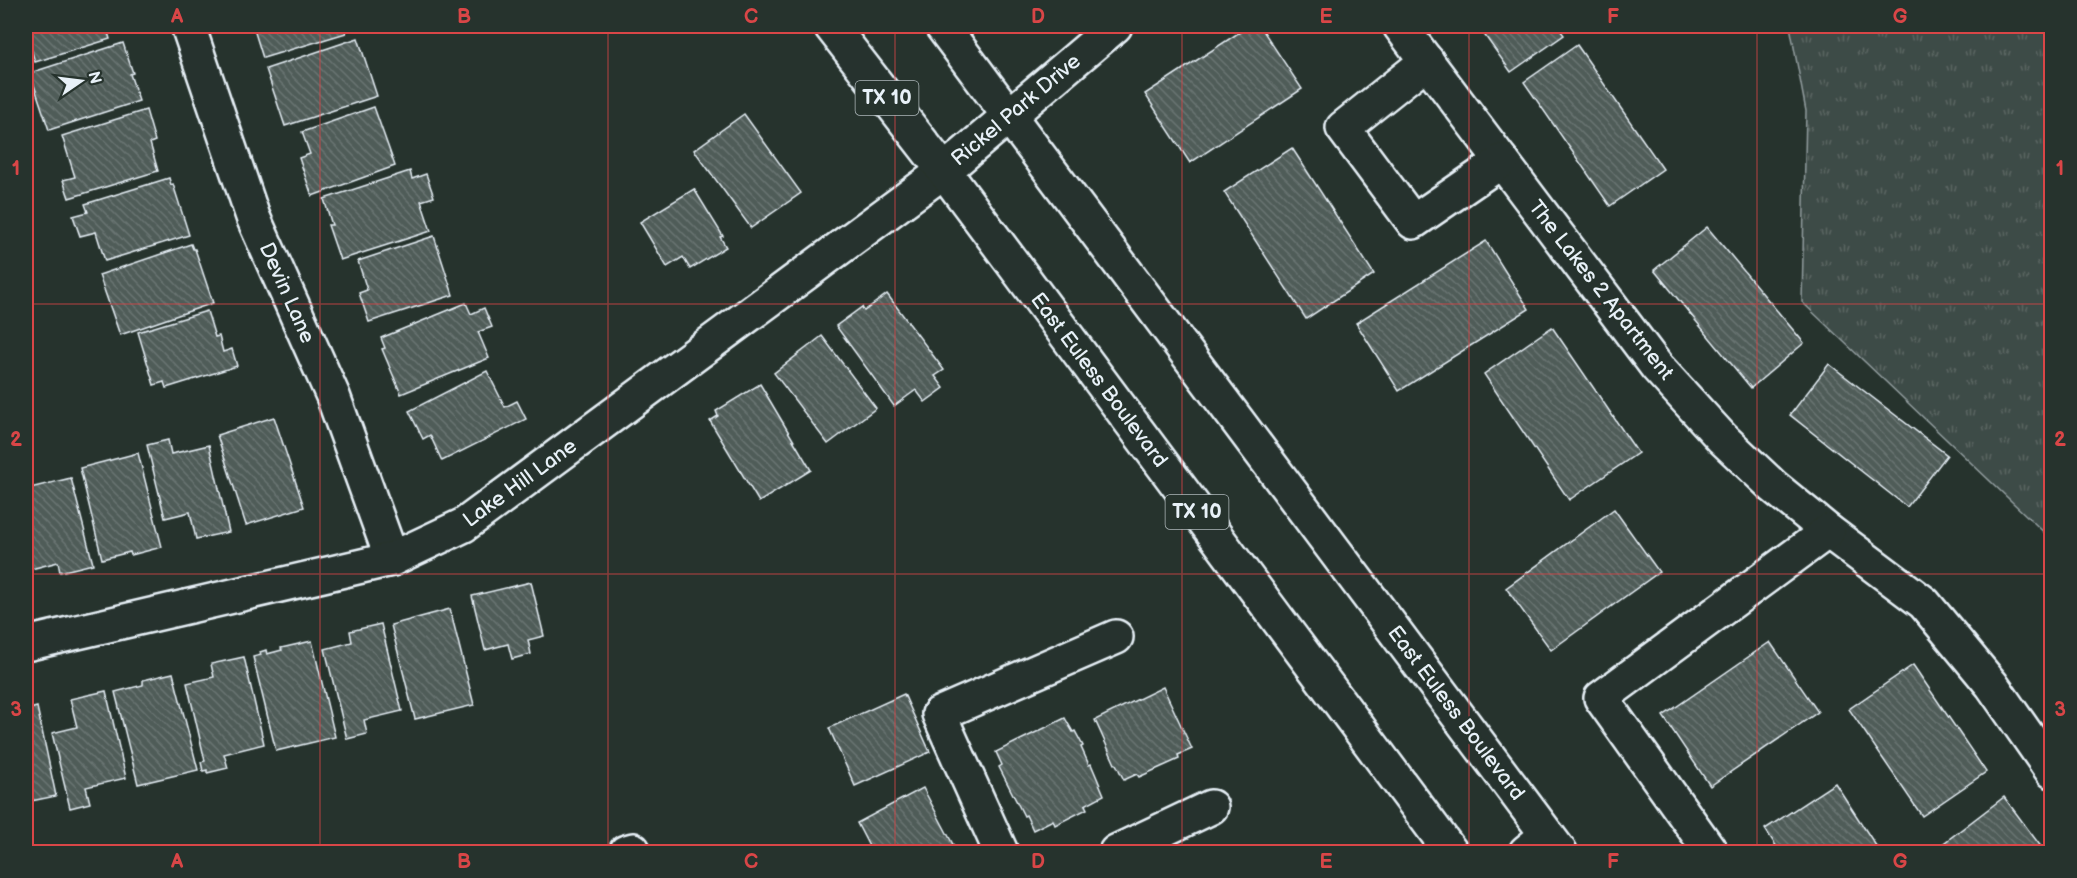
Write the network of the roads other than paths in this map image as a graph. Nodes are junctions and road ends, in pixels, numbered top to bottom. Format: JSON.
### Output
{"nodes":[{"id":1,"x":188,"y":26,"type":"edge"},
{"id":2,"x":831,"y":26,"type":"edge"},
{"id":3,"x":942,"y":26,"type":"edge"},
{"id":4,"x":1115,"y":26,"type":"edge"},
{"id":5,"x":1400,"y":26,"type":"edge"},
{"id":6,"x":1427,"y":61,"type":"junction"},
{"id":7,"x":1010,"y":116,"type":"junction"},
{"id":8,"x":1502,"y":161,"type":"junction"},
{"id":9,"x":944,"y":171,"type":"junction"},
{"id":10,"x":1828,"y":531,"type":"junction"},
{"id":11,"x":392,"y":559,"type":"junction"},
{"id":12,"x":1116,"y":637,"type":"dead end"},
{"id":13,"x":26,"y":644,"type":"edge"},
{"id":14,"x":2045,"y":763,"type":"edge"},
{"id":15,"x":1211,"y":807,"type":"dead end"},
{"id":16,"x":1544,"y":847,"type":"edge"},
{"id":17,"x":1001,"y":852,"type":"edge"},
{"id":18,"x":1116,"y":852,"type":"edge"},
{"id":19,"x":1451,"y":852,"type":"edge"},
{"id":20,"x":1711,"y":852,"type":"edge"}],
"edges":[{"from":1,"to":11,"type":"main road","name":"Devin Lane"},
{"from":2,"to":9,"type":"main road","name":"East Euless Boulevard","number":"TX 10"},
{"from":3,"to":7,"type":"main road","name":"East Euless Boulevard"},
{"from":4,"to":7,"type":"main road","name":"Rickel Park Drive"},
{"from":5,"to":6,"type":"main road","name":"The Lakes 2 Apartment"},
{"from":6,"to":8,"type":"main road","name":"The Lakes 2 Apartment"},
{"from":6,"to":8,"type":"main road"},
{"from":7,"to":9,"type":"main road","name":"Rickel Park Drive"},
{"from":7,"to":16,"type":"main road","name":"East Euless Boulevard"},
{"from":8,"to":10,"type":"main road","name":"The Lakes 2 Apartment"},
{"from":9,"to":11,"type":"main road","name":"Lake Hill Lane"},
{"from":9,"to":19,"type":"main road","name":"East Euless Boulevard","number":"TX 10"},
{"from":10,"to":14,"type":"main road","name":"The Lakes 2 Apartment"},
{"from":10,"to":20,"type":"main road"},
{"from":11,"to":13,"type":"main road","name":"Lake Hill Lane"},
{"from":12,"to":17,"type":"main road"},
{"from":15,"to":18,"type":"main road"}]}
